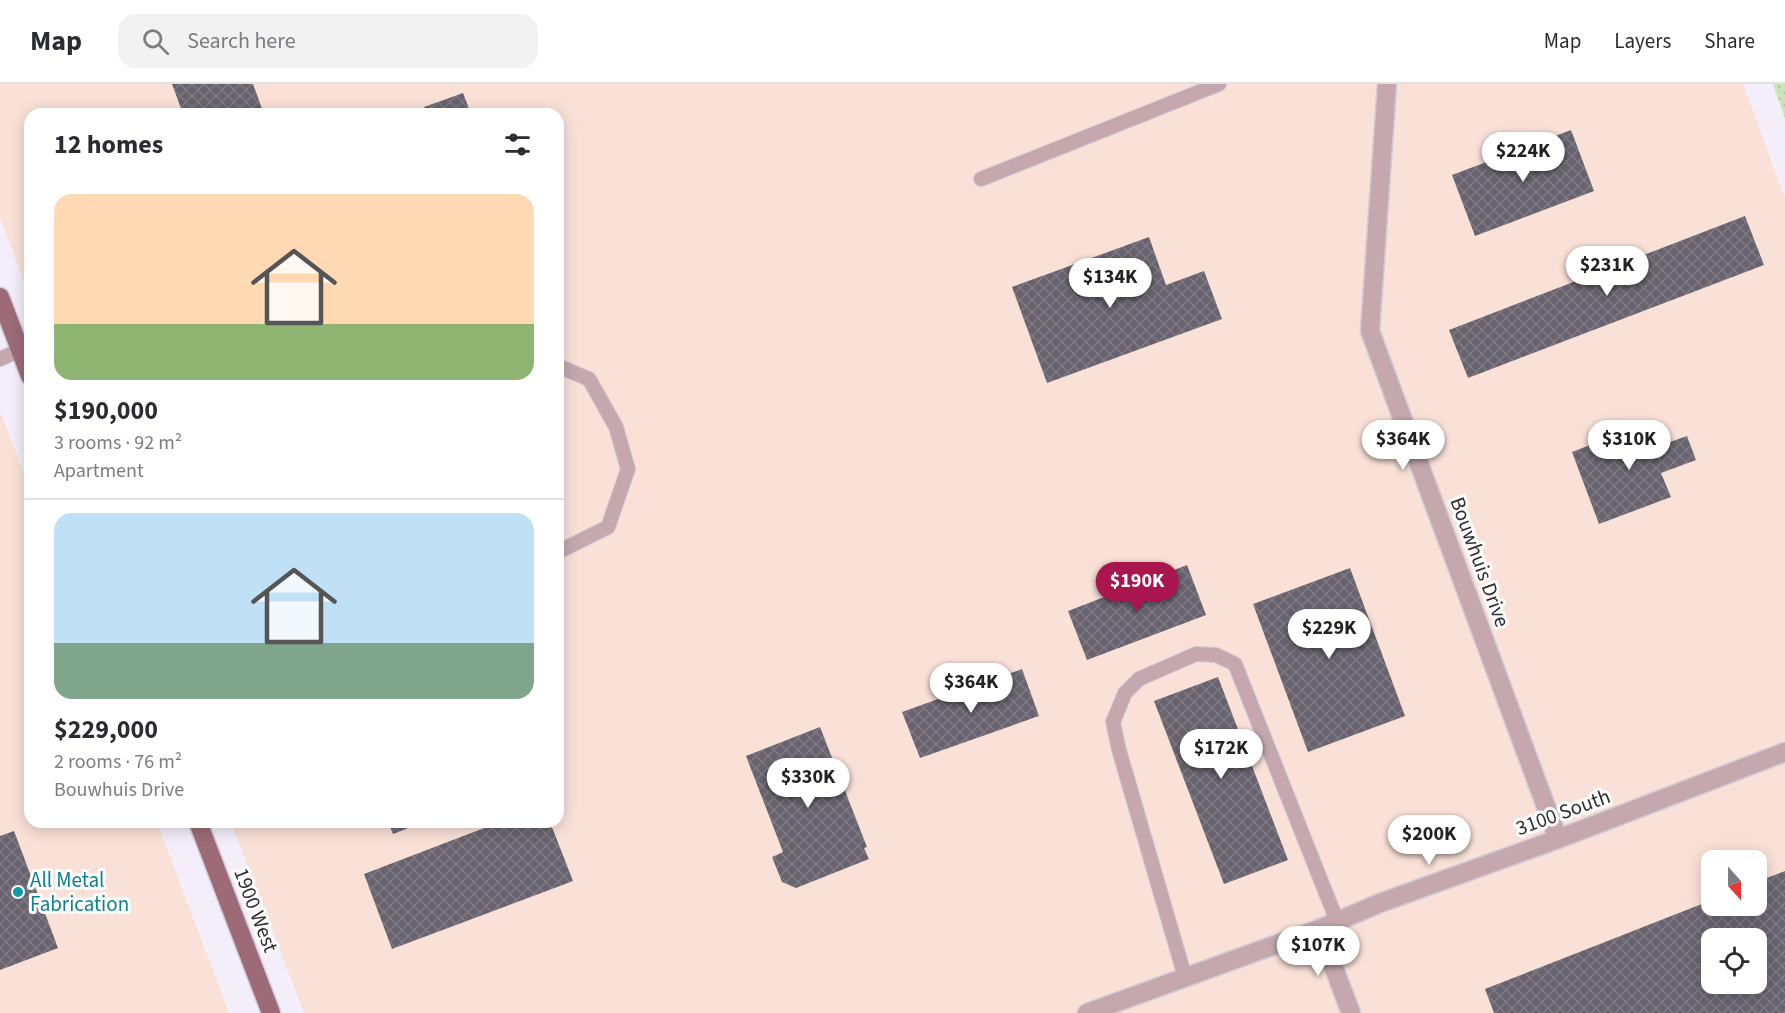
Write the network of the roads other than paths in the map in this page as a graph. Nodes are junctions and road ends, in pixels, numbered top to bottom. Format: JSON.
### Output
{"nodes":[{"id":1,"x":1219,"y":84,"type":"edge"},
{"id":2,"x":1387,"y":84,"type":"edge"},
{"id":3,"x":981,"y":179,"type":"dead end"},
{"id":4,"x":0,"y":297,"type":"edge"},
{"id":5,"x":20,"y":350,"type":"junction"},
{"id":6,"x":0,"y":359,"type":"edge"},
{"id":7,"x":24,"y":360,"type":"edge"},
{"id":8,"x":564,"y":369,"type":"edge"},
{"id":9,"x":564,"y":549,"type":"edge"},
{"id":10,"x":1785,"y":752,"type":"edge"},
{"id":11,"x":200,"y":828,"type":"edge"},
{"id":12,"x":1558,"y":838,"type":"junction"},
{"id":13,"x":1337,"y":921,"type":"junction"},
{"id":14,"x":1319,"y":929,"type":"junction"},
{"id":15,"x":1185,"y":977,"type":"junction"},
{"id":16,"x":271,"y":1013,"type":"edge"},
{"id":17,"x":1087,"y":1013,"type":"edge"},
{"id":18,"x":1351,"y":1013,"type":"edge"}],
"edges":[{"from":1,"to":3,"type":"lane"},
{"from":2,"to":12,"type":"street","name":"Bouwhuis Drive"},
{"from":4,"to":5,"type":"main road"},
{"from":5,"to":6,"type":"lane"},
{"from":5,"to":7,"type":"main road"},
{"from":8,"to":9,"type":"lane"},
{"from":10,"to":12,"type":"street","name":"3100 South"},
{"from":11,"to":16,"type":"main road","name":"1900 West"},
{"from":12,"to":13,"type":"street","name":"3100 South"},
{"from":13,"to":14,"type":"street","name":"3100 South"},
{"from":13,"to":15,"type":"lane"},
{"from":14,"to":15,"type":"street","name":"3100 South"},
{"from":14,"to":18,"type":"street"},
{"from":15,"to":17,"type":"street","name":"3100 South"}]}
